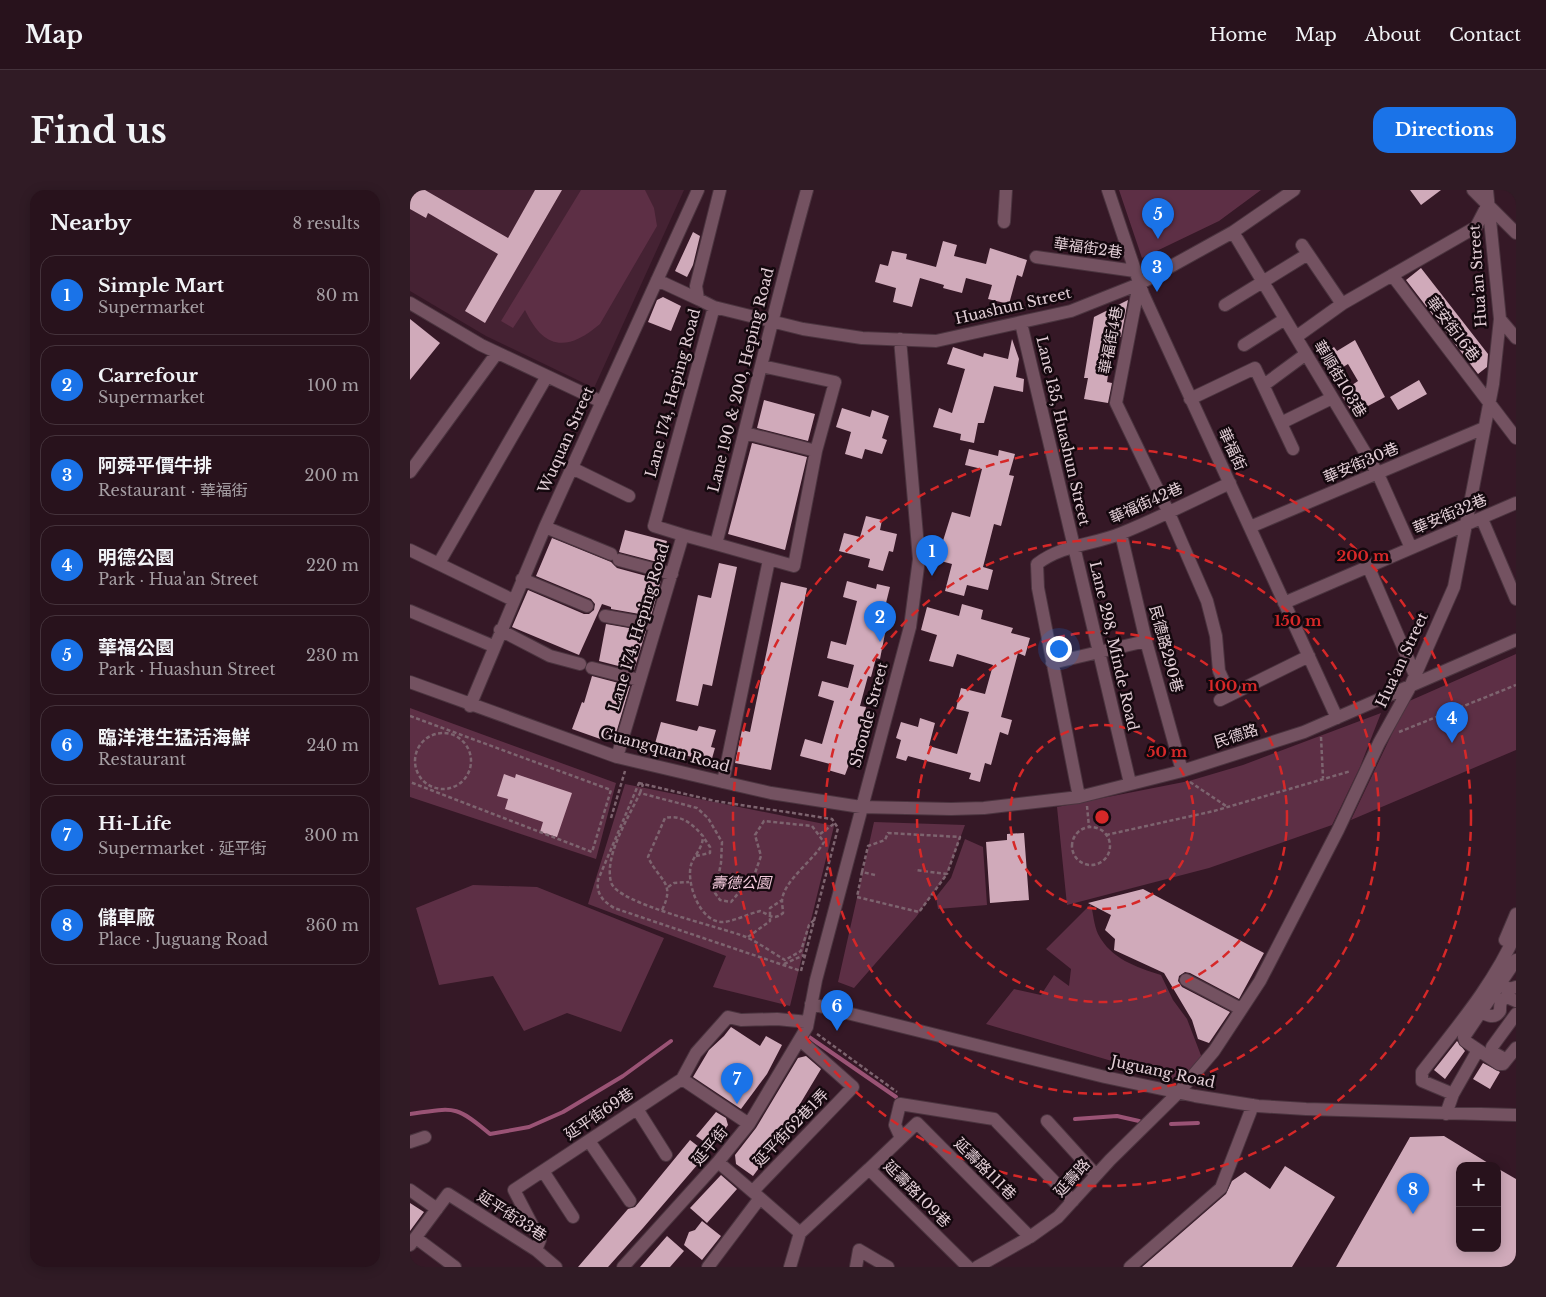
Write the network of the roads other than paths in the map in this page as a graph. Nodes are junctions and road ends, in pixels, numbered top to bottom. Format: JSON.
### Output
{"nodes":[{"id":1,"x":698,"y":190,"type":"edge"},
{"id":2,"x":720,"y":190,"type":"edge"},
{"id":3,"x":807,"y":190,"type":"edge"},
{"id":4,"x":1006,"y":190,"type":"edge"},
{"id":5,"x":1108,"y":190,"type":"edge"},
{"id":6,"x":1294,"y":190,"type":"edge"},
{"id":7,"x":1473,"y":190,"type":"edge"},
{"id":8,"x":1488,"y":190,"type":"edge"},
{"id":9,"x":1488,"y":204,"type":"junction"},
{"id":10,"x":1004,"y":222,"type":"dead end"},
{"id":11,"x":1233,"y":232,"type":"junction"},
{"id":12,"x":1516,"y":233,"type":"edge"},
{"id":13,"x":1036,"y":257,"type":"dead end"},
{"id":14,"x":1135,"y":271,"type":"junction"},
{"id":15,"x":1392,"y":275,"type":"junction"},
{"id":16,"x":657,"y":280,"type":"junction"},
{"id":17,"x":1263,"y":282,"type":"junction"},
{"id":18,"x":1139,"y":284,"type":"junction"},
{"id":19,"x":698,"y":298,"type":"junction"},
{"id":20,"x":410,"y":303,"type":"edge"},
{"id":21,"x":1342,"y":304,"type":"junction"},
{"id":22,"x":1226,"y":305,"type":"dead end"},
{"id":23,"x":714,"y":307,"type":"junction"},
{"id":24,"x":1285,"y":319,"type":"junction"},
{"id":25,"x":1500,"y":319,"type":"junction"},
{"id":26,"x":771,"y":320,"type":"junction"},
{"id":27,"x":1020,"y":323,"type":"junction"},
{"id":28,"x":1296,"y":337,"type":"junction"},
{"id":29,"x":1516,"y":338,"type":"edge"},
{"id":30,"x":900,"y":340,"type":"junction"},
{"id":31,"x":1244,"y":345,"type":"dead end"},
{"id":32,"x":497,"y":353,"type":"junction"},
{"id":33,"x":1306,"y":354,"type":"junction"},
{"id":34,"x":762,"y":366,"type":"junction"},
{"id":35,"x":547,"y":376,"type":"junction"},
{"id":36,"x":1264,"y":385,"type":"junction"},
{"id":37,"x":1332,"y":398,"type":"junction"},
{"id":38,"x":1190,"y":399,"type":"junction"},
{"id":39,"x":602,"y":402,"type":"junction"},
{"id":40,"x":1489,"y":403,"type":"junction"},
{"id":41,"x":1281,"y":423,"type":"junction"},
{"id":42,"x":1484,"y":428,"type":"junction"},
{"id":43,"x":745,"y":433,"type":"junction"},
{"id":44,"x":1516,"y":438,"type":"edge"},
{"id":45,"x":1293,"y":449,"type":"dead end"},
{"id":46,"x":816,"y":451,"type":"junction"},
{"id":47,"x":572,"y":468,"type":"junction"},
{"id":48,"x":410,"y":472,"type":"edge"},
{"id":49,"x":1378,"y":474,"type":"junction"},
{"id":50,"x":1230,"y":483,"type":"junction"},
{"id":51,"x":630,"y":496,"type":"dead end"},
{"id":52,"x":1516,"y":503,"type":"edge"},
{"id":53,"x":1168,"y":511,"type":"junction"},
{"id":54,"x":1482,"y":519,"type":"junction"},
{"id":55,"x":1467,"y":524,"type":"junction"},
{"id":56,"x":545,"y":527,"type":"junction"},
{"id":57,"x":1250,"y":527,"type":"junction"},
{"id":58,"x":1121,"y":534,"type":"junction"},
{"id":59,"x":683,"y":536,"type":"junction"},
{"id":60,"x":716,"y":544,"type":"junction"},
{"id":61,"x":1074,"y":546,"type":"junction"},
{"id":62,"x":1411,"y":548,"type":"junction"},
{"id":63,"x":410,"y":550,"type":"edge"},
{"id":64,"x":769,"y":560,"type":"junction"},
{"id":65,"x":439,"y":563,"type":"junction"},
{"id":66,"x":1368,"y":566,"type":"junction"},
{"id":67,"x":672,"y":574,"type":"junction"},
{"id":68,"x":522,"y":579,"type":"junction"},
{"id":69,"x":1516,"y":599,"type":"edge"},
{"id":70,"x":513,"y":600,"type":"junction"},
{"id":71,"x":1284,"y":603,"type":"junction"},
{"id":72,"x":587,"y":606,"type":"dead end"},
{"id":73,"x":410,"y":611,"type":"edge"},
{"id":74,"x":605,"y":616,"type":"dead end"},
{"id":75,"x":656,"y":625,"type":"junction"},
{"id":76,"x":500,"y":630,"type":"junction"},
{"id":77,"x":1516,"y":640,"type":"edge"},
{"id":78,"x":1146,"y":641,"type":"junction"},
{"id":79,"x":493,"y":646,"type":"junction"},
{"id":80,"x":1099,"y":652,"type":"junction"},
{"id":81,"x":1309,"y":656,"type":"junction"},
{"id":82,"x":580,"y":664,"type":"dead end"},
{"id":83,"x":1052,"y":664,"type":"junction"},
{"id":84,"x":592,"y":668,"type":"dead end"},
{"id":85,"x":1415,"y":675,"type":"junction"},
{"id":86,"x":639,"y":680,"type":"junction"},
{"id":87,"x":410,"y":682,"type":"edge"},
{"id":88,"x":1410,"y":687,"type":"junction"},
{"id":89,"x":470,"y":706,"type":"junction"},
{"id":90,"x":1337,"y":718,"type":"junction"},
{"id":91,"x":623,"y":758,"type":"junction"},
{"id":92,"x":1185,"y":776,"type":"junction"},
{"id":93,"x":722,"y":782,"type":"junction"},
{"id":94,"x":1130,"y":784,"type":"junction"},
{"id":95,"x":1083,"y":800,"type":"junction"},
{"id":96,"x":861,"y":807,"type":"junction"},
{"id":97,"x":1516,"y":914,"type":"edge"},
{"id":98,"x":1516,"y":933,"type":"edge"},
{"id":99,"x":1508,"y":956,"type":"edge"},
{"id":100,"x":1186,"y":980,"type":"dead end"},
{"id":101,"x":1499,"y":985,"type":"junction"},
{"id":102,"x":1516,"y":987,"type":"edge"},
{"id":103,"x":811,"y":1004,"type":"junction"},
{"id":104,"x":1515,"y":1008,"type":"edge"},
{"id":105,"x":1241,"y":1009,"type":"junction"},
{"id":106,"x":1480,"y":1012,"type":"junction"},
{"id":107,"x":808,"y":1025,"type":"junction"},
{"id":108,"x":1512,"y":1027,"type":"edge"},
{"id":109,"x":800,"y":1040,"type":"junction"},
{"id":110,"x":1482,"y":1049,"type":"junction"},
{"id":111,"x":1513,"y":1051,"type":"edge"},
{"id":112,"x":682,"y":1079,"type":"junction"},
{"id":113,"x":1178,"y":1093,"type":"junction"},
{"id":114,"x":1453,"y":1094,"type":"junction"},
{"id":115,"x":1253,"y":1105,"type":"junction"},
{"id":116,"x":637,"y":1109,"type":"junction"},
{"id":117,"x":1446,"y":1114,"type":"junction"},
{"id":118,"x":1516,"y":1115,"type":"edge"},
{"id":119,"x":1047,"y":1121,"type":"dead end"},
{"id":120,"x":749,"y":1124,"type":"junction"},
{"id":121,"x":917,"y":1124,"type":"joint"},
{"id":122,"x":424,"y":1137,"type":"dead end"},
{"id":123,"x":901,"y":1138,"type":"junction"},
{"id":124,"x":589,"y":1141,"type":"junction"},
{"id":125,"x":410,"y":1142,"type":"edge"},
{"id":126,"x":666,"y":1154,"type":"dead end"},
{"id":127,"x":718,"y":1162,"type":"junction"},
{"id":128,"x":869,"y":1169,"type":"junction"},
{"id":129,"x":543,"y":1171,"type":"junction"},
{"id":130,"x":1096,"y":1175,"type":"junction"},
{"id":131,"x":410,"y":1190,"type":"edge"},
{"id":132,"x":756,"y":1195,"type":"junction"},
{"id":133,"x":630,"y":1201,"type":"dead end"},
{"id":134,"x":1073,"y":1201,"type":"junction"},
{"id":135,"x":437,"y":1209,"type":"junction"},
{"id":136,"x":573,"y":1217,"type":"dead end"},
{"id":137,"x":800,"y":1233,"type":"junction"},
{"id":138,"x":1030,"y":1237,"type":"junction"},
{"id":139,"x":413,"y":1242,"type":"edge"},
{"id":140,"x":536,"y":1250,"type":"junction"},
{"id":141,"x":455,"y":1267,"type":"edge"},
{"id":142,"x":556,"y":1267,"type":"edge"},
{"id":143,"x":623,"y":1267,"type":"edge"},
{"id":144,"x":708,"y":1267,"type":"edge"},
{"id":145,"x":790,"y":1267,"type":"edge"},
{"id":146,"x":856,"y":1267,"type":"edge"},
{"id":147,"x":888,"y":1267,"type":"edge"},
{"id":148,"x":968,"y":1267,"type":"edge"},
{"id":149,"x":977,"y":1267,"type":"edge"},
{"id":150,"x":1130,"y":1267,"type":"edge"}],
"edges":[{"from":1,"to":16,"type":"street","name":"Wuquan Street"},
{"from":2,"to":19,"type":"street","name":"Lane 174, Heping Road"},
{"from":3,"to":26,"type":"street","name":"Lane 190 & 200, Heping Road"},
{"from":4,"to":10,"type":"street"},
{"from":5,"to":14,"type":"street","name":"華福街"},
{"from":6,"to":11,"type":"street","name":"Huashun Street"},
{"from":7,"to":9,"type":"street"},
{"from":8,"to":9,"type":"street","name":"Hua'an Street"},
{"from":9,"to":12,"type":"street"},
{"from":9,"to":15,"type":"street"},
{"from":9,"to":25,"type":"street","name":"Hua'an Street"},
{"from":11,"to":17,"type":"street","name":"華順街103巷"},
{"from":11,"to":18,"type":"street","name":"Huashun Street"},
{"from":13,"to":14,"type":"street","name":"華福街2巷"},
{"from":14,"to":18,"type":"street","name":"華福街"},
{"from":15,"to":21,"type":"street"},
{"from":15,"to":40,"type":"street","name":"華安街16巷"},
{"from":16,"to":19,"type":"street"},
{"from":16,"to":39,"type":"street","name":"Wuquan Street"},
{"from":17,"to":21,"type":"street"},
{"from":17,"to":22,"type":"street"},
{"from":17,"to":24,"type":"street","name":"華順街103巷"},
{"from":18,"to":27,"type":"street","name":"Huashun Street"},
{"from":18,"to":38,"type":"street","name":"華福街"},
{"from":18,"to":53,"type":"street","name":"華福街4巷"},
{"from":19,"to":23,"type":"street","name":"Lane 174, Heping Road"},
{"from":20,"to":32,"type":"street"},
{"from":21,"to":28,"type":"street"},
{"from":23,"to":26,"type":"street","name":"Lane 174, Heping Road"},
{"from":23,"to":59,"type":"street","name":"Lane 174. Heping Road"},
{"from":24,"to":28,"type":"street","name":"華順街103巷"},
{"from":24,"to":31,"type":"street"},
{"from":25,"to":29,"type":"street"},
{"from":25,"to":40,"type":"street","name":"Hua'an Street"},
{"from":26,"to":30,"type":"street","name":"Huashun Street"},
{"from":26,"to":34,"type":"street","name":"Lane 190 & 200, Heping Road"},
{"from":27,"to":30,"type":"street","name":"Huashun Street"},
{"from":27,"to":61,"type":"street","name":"Lane 135, Huashun Street"},
{"from":28,"to":33,"type":"street","name":"華順街103巷"},
{"from":30,"to":96,"type":"street","name":"Shoude Street"},
{"from":32,"to":35,"type":"street"},
{"from":32,"to":48,"type":"street"},
{"from":33,"to":36,"type":"street"},
{"from":33,"to":37,"type":"street","name":"華順街103巷"},
{"from":34,"to":43,"type":"street","name":"Lane 190 & 200, Heping Road"},
{"from":34,"to":46,"type":"street"},
{"from":35,"to":39,"type":"street"},
{"from":35,"to":65,"type":"street"},
{"from":36,"to":38,"type":"street"},
{"from":36,"to":41,"type":"street"},
{"from":37,"to":41,"type":"street"},
{"from":37,"to":49,"type":"street","name":"華順街103巷"},
{"from":38,"to":50,"type":"street","name":"華福街"},
{"from":39,"to":47,"type":"street","name":"Wuquan Street"},
{"from":40,"to":42,"type":"street","name":"Hua'an Street"},
{"from":40,"to":44,"type":"street","name":"華安街16巷"},
{"from":41,"to":45,"type":"street"},
{"from":42,"to":49,"type":"street","name":"華安街30巷"},
{"from":42,"to":55,"type":"street","name":"Hua'an Street"},
{"from":43,"to":46,"type":"street"},
{"from":43,"to":60,"type":"street","name":"Lane 190 & 200, Heping Road"},
{"from":46,"to":64,"type":"street"},
{"from":47,"to":51,"type":"street"},
{"from":47,"to":56,"type":"street","name":"Wuquan Street"},
{"from":49,"to":57,"type":"street","name":"華安街30巷"},
{"from":49,"to":62,"type":"street","name":"華順街103巷"},
{"from":50,"to":53,"type":"street","name":"華福街42巷"},
{"from":50,"to":57,"type":"street","name":"華福街"},
{"from":52,"to":54,"type":"street","name":"華安街32巷"},
{"from":53,"to":58,"type":"street","name":"華福街42巷"},
{"from":53,"to":81,"type":"street"},
{"from":54,"to":55,"type":"street","name":"華安街32巷"},
{"from":54,"to":69,"type":"street"},
{"from":55,"to":62,"type":"street","name":"華安街32巷"},
{"from":55,"to":85,"type":"street","name":"Hua'an Street"},
{"from":56,"to":67,"type":"street"},
{"from":56,"to":68,"type":"street","name":"Wuquan Street"},
{"from":57,"to":71,"type":"street","name":"華福街"},
{"from":58,"to":61,"type":"street","name":"華福街42巷"},
{"from":58,"to":78,"type":"street","name":"民德路290巷"},
{"from":59,"to":60,"type":"street"},
{"from":59,"to":67,"type":"street","name":"Lane 174. Heping Road"},
{"from":60,"to":64,"type":"street"},
{"from":61,"to":80,"type":"street","name":"Lane 298, Minde Road"},
{"from":61,"to":83,"type":"street","name":"華福街42巷"},
{"from":62,"to":66,"type":"street","name":"華安街32巷"},
{"from":63,"to":65,"type":"street"},
{"from":64,"to":93,"type":"street"},
{"from":65,"to":70,"type":"street"},
{"from":66,"to":71,"type":"street","name":"華安街32巷"},
{"from":66,"to":85,"type":"street"},
{"from":67,"to":75,"type":"street","name":"Lane 174. Heping Road"},
{"from":68,"to":70,"type":"street","name":"Wuquan Street"},
{"from":68,"to":72,"type":"street"},
{"from":70,"to":76,"type":"street","name":"Wuquan Street"},
{"from":71,"to":81,"type":"street","name":"華福街"},
{"from":73,"to":79,"type":"street"},
{"from":74,"to":75,"type":"street"},
{"from":75,"to":86,"type":"street","name":"Lane 174. Heping Road"},
{"from":76,"to":79,"type":"street","name":"Wuquan Street"},
{"from":76,"to":82,"type":"street"},
{"from":77,"to":88,"type":"street","name":"民德路"},
{"from":78,"to":80,"type":"street"},
{"from":78,"to":92,"type":"street","name":"民德路290巷"},
{"from":79,"to":89,"type":"street","name":"Wuquan Street"},
{"from":80,"to":83,"type":"street"},
{"from":80,"to":94,"type":"street","name":"Lane 298, Minde Road"},
{"from":81,"to":90,"type":"street","name":"華福街"},
{"from":83,"to":95,"type":"street"},
{"from":84,"to":86,"type":"street"},
{"from":85,"to":88,"type":"street","name":"Hua'an Street"},
{"from":86,"to":91,"type":"street","name":"Lane 174. Heping Road"},
{"from":87,"to":89,"type":"street","name":"Guangquan Road"},
{"from":88,"to":90,"type":"street","name":"民德路"},
{"from":88,"to":105,"type":"street","name":"Hua'an Street"},
{"from":89,"to":91,"type":"street","name":"Guangquan Road"},
{"from":90,"to":92,"type":"street","name":"民德路"},
{"from":91,"to":93,"type":"street","name":"Guangquan Road"},
{"from":92,"to":94,"type":"street","name":"民德路"},
{"from":93,"to":96,"type":"street","name":"Guangquan Road"},
{"from":94,"to":95,"type":"street","name":"民德路"},
{"from":95,"to":96,"type":"street","name":"民德路"},
{"from":96,"to":103,"type":"street","name":"Shoude Street"},
{"from":97,"to":99,"type":"street"},
{"from":98,"to":99,"type":"street"},
{"from":99,"to":101,"type":"street"},
{"from":99,"to":114,"type":"street"},
{"from":100,"to":105,"type":"street"},
{"from":101,"to":102,"type":"street"},
{"from":101,"to":106,"type":"street"},
{"from":103,"to":107,"type":"street","name":"延平街"},
{"from":103,"to":113,"type":"street","name":"Juguang Road"},
{"from":104,"to":106,"type":"street"},
{"from":104,"to":108,"type":"street"},
{"from":104,"to":110,"type":"street"},
{"from":105,"to":113,"type":"street","name":"Hua'an Street"},
{"from":106,"to":110,"type":"street"},
{"from":107,"to":109,"type":"street","name":"延平街"},
{"from":107,"to":112,"type":"street"},
{"from":108,"to":111,"type":"street"},
{"from":109,"to":120,"type":"street","name":"延平街"},
{"from":109,"to":132,"type":"street","name":"延平街62巷1弄"},
{"from":110,"to":111,"type":"street"},
{"from":110,"to":114,"type":"street"},
{"from":112,"to":116,"type":"street","name":"延平街69巷"},
{"from":112,"to":120,"type":"street"},
{"from":113,"to":115,"type":"street","name":"Juguang Road"},
{"from":113,"to":130,"type":"street","name":"延壽路"},
{"from":114,"to":117,"type":"street"},
{"from":115,"to":117,"type":"street","name":"Juguang Road"},
{"from":115,"to":150,"type":"street"},
{"from":116,"to":124,"type":"street","name":"延平街69巷"},
{"from":116,"to":126,"type":"street"},
{"from":117,"to":118,"type":"street","name":"Juguang Road"},
{"from":119,"to":130,"type":"street"},
{"from":120,"to":127,"type":"street","name":"延平街"},
{"from":121,"to":123,"type":"street","name":"延壽路109巷"},
{"from":121,"to":138,"type":"street","name":"延壽路111巷"},
{"from":122,"to":125,"type":"street"},
{"from":123,"to":128,"type":"street","name":"延壽路109巷"},
{"from":123,"to":134,"type":"street"},
{"from":124,"to":129,"type":"street","name":"延平街69巷"},
{"from":124,"to":133,"type":"street"},
{"from":127,"to":132,"type":"street"},
{"from":127,"to":143,"type":"street","name":"延平街"},
{"from":128,"to":137,"type":"street"},
{"from":128,"to":148,"type":"street","name":"延壽路109巷"},
{"from":129,"to":136,"type":"street"},
{"from":129,"to":140,"type":"street","name":"延平街69巷"},
{"from":130,"to":134,"type":"street","name":"延壽路"},
{"from":131,"to":135,"type":"street"},
{"from":132,"to":137,"type":"street"},
{"from":132,"to":144,"type":"street","name":"延平街62巷1弄"},
{"from":134,"to":138,"type":"street","name":"延壽路"},
{"from":135,"to":139,"type":"street"},
{"from":135,"to":140,"type":"street","name":"延平街33巷"},
{"from":137,"to":145,"type":"street"},
{"from":138,"to":149,"type":"street","name":"延壽路"},
{"from":139,"to":141,"type":"street"},
{"from":140,"to":142,"type":"street","name":"延平街33巷"},
{"from":146,"to":147,"type":"street"}]}
